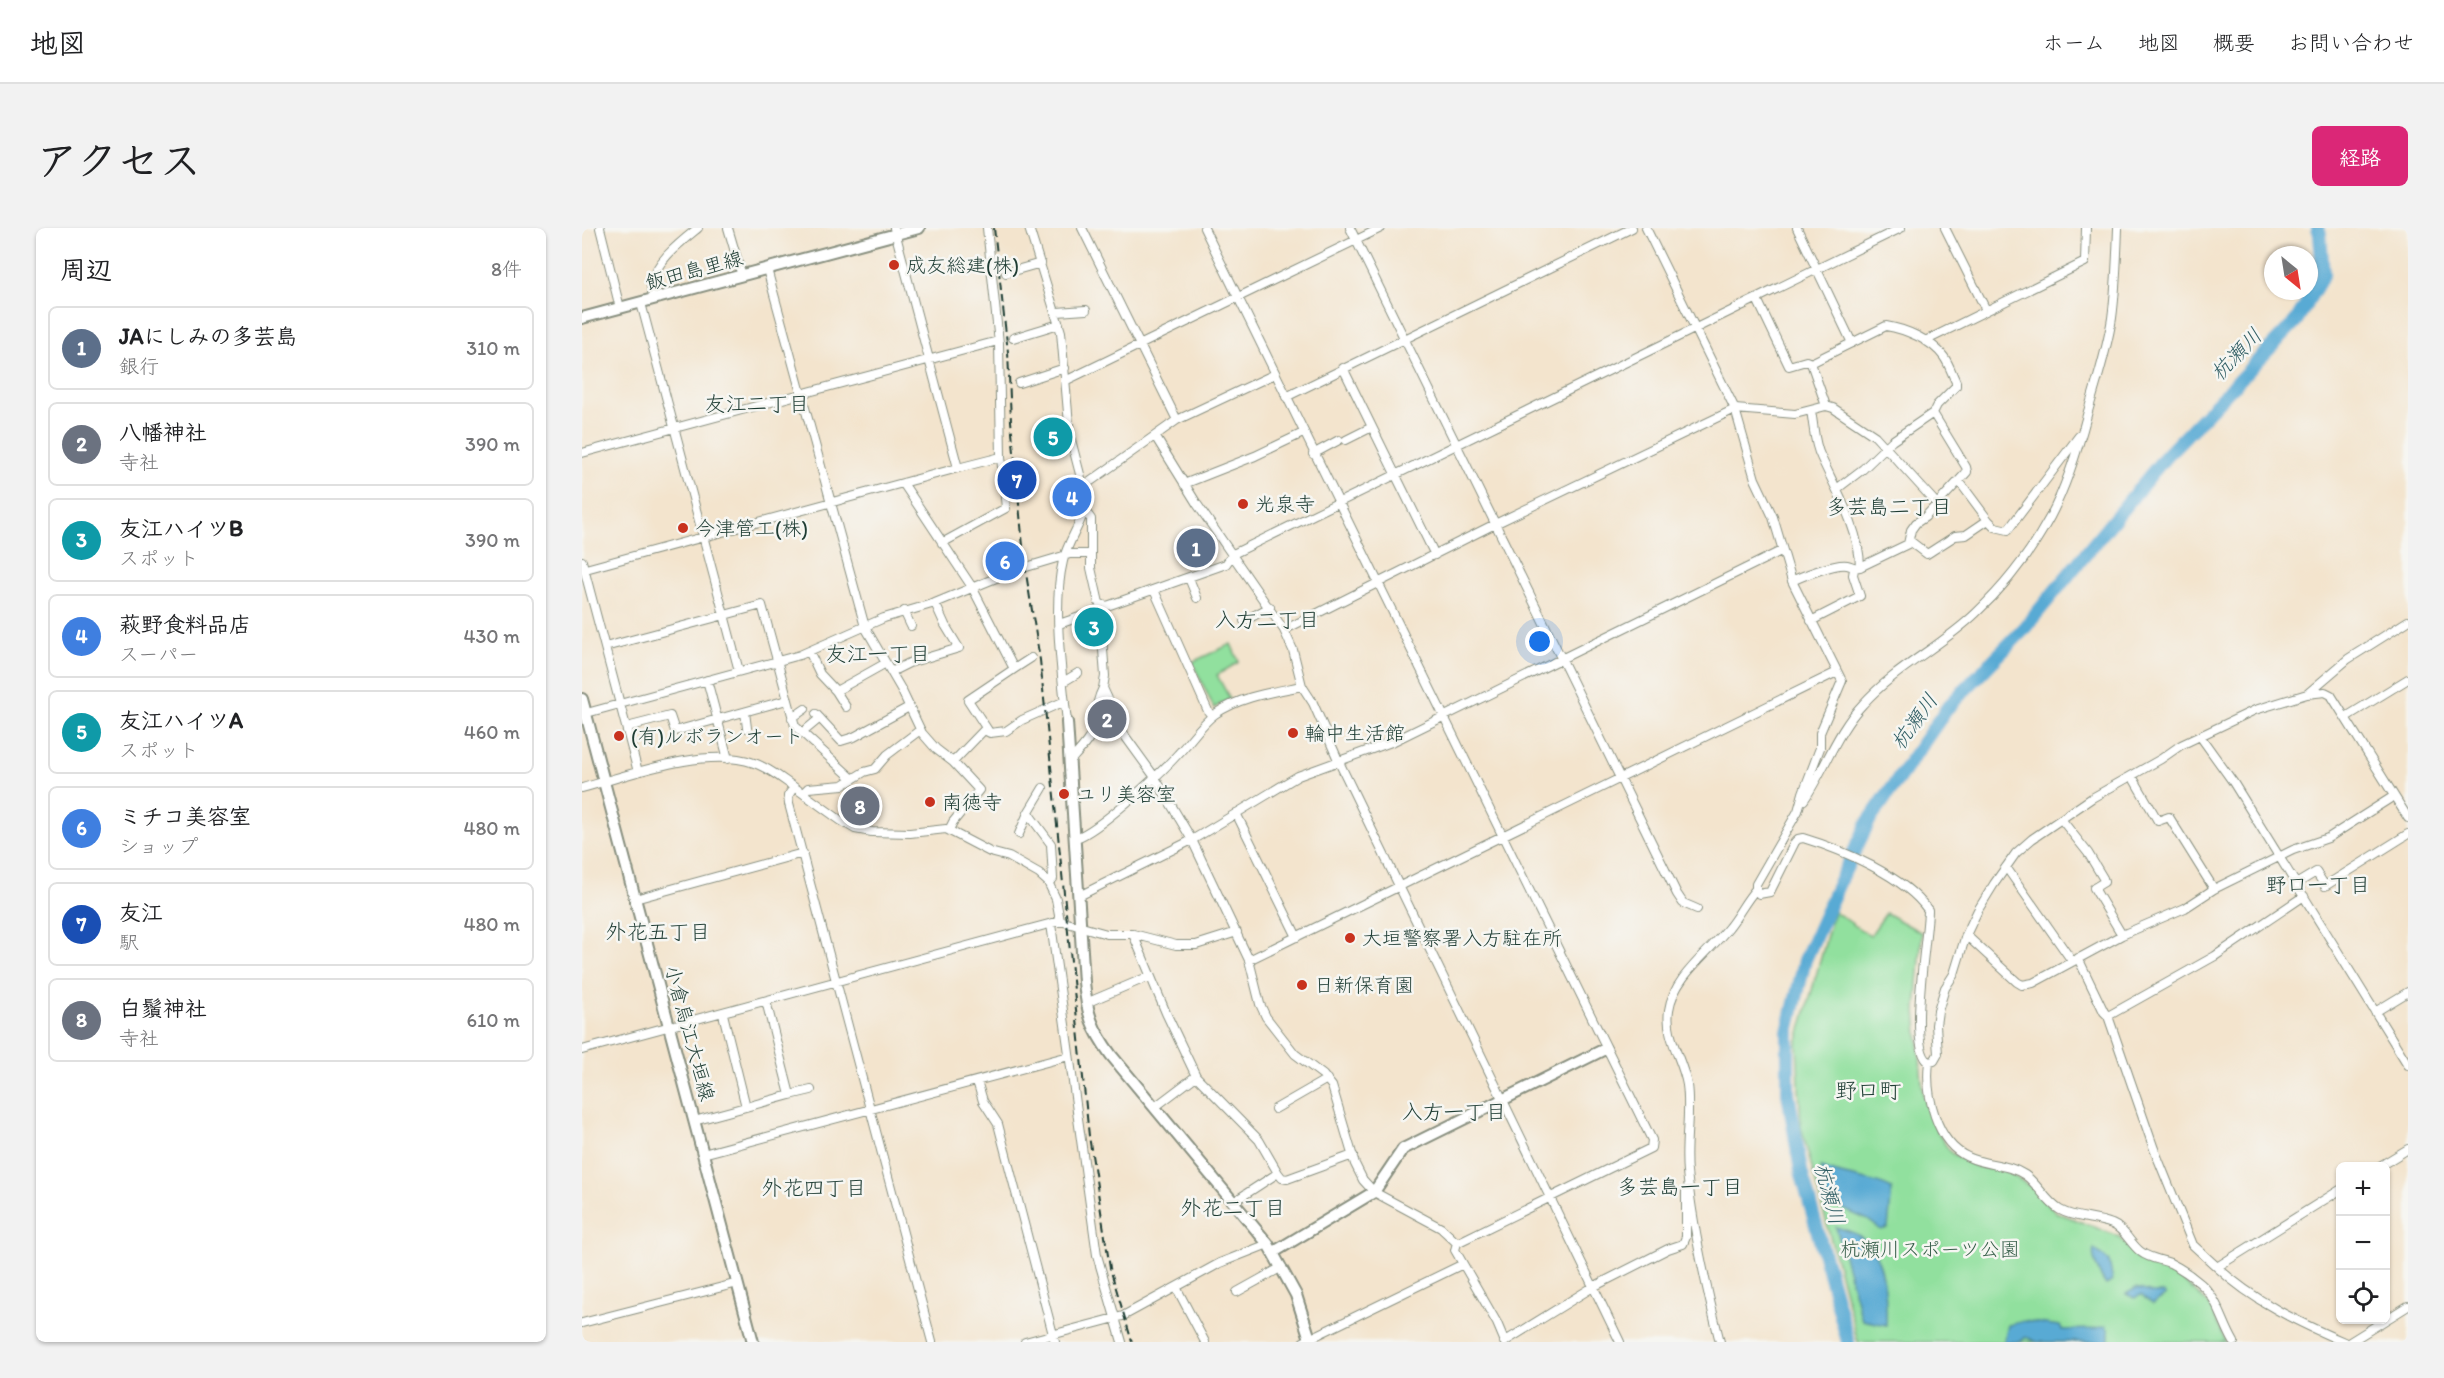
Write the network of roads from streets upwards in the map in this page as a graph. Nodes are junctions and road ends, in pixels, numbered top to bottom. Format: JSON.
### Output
{"nodes":[{"id":1,"x":600,"y":228,"type":"edge"},
{"id":2,"x":698,"y":228,"type":"edge"},
{"id":3,"x":728,"y":228,"type":"edge"},
{"id":4,"x":919,"y":228,"type":"edge"},
{"id":5,"x":987,"y":228,"type":"edge"},
{"id":6,"x":1029,"y":228,"type":"edge"},
{"id":7,"x":1082,"y":228,"type":"edge"},
{"id":8,"x":1204,"y":228,"type":"edge"},
{"id":9,"x":1350,"y":228,"type":"edge"},
{"id":10,"x":1381,"y":228,"type":"edge"},
{"id":11,"x":1632,"y":228,"type":"edge"},
{"id":12,"x":1646,"y":228,"type":"edge"},
{"id":13,"x":1797,"y":228,"type":"edge"},
{"id":14,"x":1901,"y":228,"type":"edge"},
{"id":15,"x":1945,"y":228,"type":"edge"},
{"id":16,"x":2086,"y":228,"type":"edge"},
{"id":17,"x":2118,"y":228,"type":"edge"},
{"id":18,"x":895,"y":231,"type":"edge"},
{"id":19,"x":1356,"y":240,"type":"junction"},
{"id":20,"x":1041,"y":263,"type":"junction"},
{"id":21,"x":767,"y":269,"type":"junction"},
{"id":22,"x":1817,"y":270,"type":"junction"},
{"id":23,"x":1006,"y":273,"type":"dead end"},
{"id":24,"x":742,"y":276,"type":"junction"},
{"id":25,"x":654,"y":299,"type":"junction"},
{"id":26,"x":1238,"y":299,"type":"junction"},
{"id":27,"x":1757,"y":299,"type":"junction"},
{"id":28,"x":641,"y":303,"type":"junction"},
{"id":29,"x":620,"y":308,"type":"junction"},
{"id":30,"x":1086,"y":310,"type":"dead end"},
{"id":31,"x":1986,"y":310,"type":"junction"},
{"id":32,"x":1057,"y":312,"type":"junction"},
{"id":33,"x":582,"y":318,"type":"edge"},
{"id":34,"x":1059,"y":324,"type":"junction"},
{"id":35,"x":1696,"y":329,"type":"junction"},
{"id":36,"x":1013,"y":338,"type":"dead end"},
{"id":37,"x":1405,"y":338,"type":"junction"},
{"id":38,"x":998,"y":341,"type":"junction"},
{"id":39,"x":1925,"y":341,"type":"junction"},
{"id":40,"x":1852,"y":343,"type":"junction"},
{"id":41,"x":1141,"y":346,"type":"junction"},
{"id":42,"x":929,"y":359,"type":"junction"},
{"id":43,"x":1810,"y":363,"type":"junction"},
{"id":44,"x":1065,"y":368,"type":"junction"},
{"id":45,"x":1343,"y":368,"type":"junction"},
{"id":46,"x":1275,"y":374,"type":"junction"},
{"id":47,"x":1065,"y":381,"type":"junction"},
{"id":48,"x":1019,"y":382,"type":"dead end"},
{"id":49,"x":801,"y":394,"type":"junction"},
{"id":50,"x":1286,"y":397,"type":"junction"},
{"id":51,"x":1826,"y":406,"type":"junction"},
{"id":52,"x":1735,"y":409,"type":"junction"},
{"id":53,"x":1811,"y":411,"type":"junction"},
{"id":54,"x":1933,"y":412,"type":"junction"},
{"id":55,"x":1177,"y":420,"type":"junction"},
{"id":56,"x":1372,"y":427,"type":"junction"},
{"id":57,"x":674,"y":428,"type":"junction"},
{"id":58,"x":2082,"y":432,"type":"junction"},
{"id":59,"x":1303,"y":433,"type":"junction"},
{"id":60,"x":1155,"y":436,"type":"junction"},
{"id":61,"x":1456,"y":444,"type":"junction"},
{"id":62,"x":1886,"y":448,"type":"junction"},
{"id":63,"x":582,"y":453,"type":"edge"},
{"id":64,"x":1313,"y":454,"type":"junction"},
{"id":65,"x":1001,"y":457,"type":"junction"},
{"id":66,"x":958,"y":468,"type":"junction"},
{"id":67,"x":1395,"y":475,"type":"junction"},
{"id":68,"x":1959,"y":481,"type":"junction"},
{"id":69,"x":903,"y":483,"type":"junction"},
{"id":70,"x":1184,"y":484,"type":"junction"},
{"id":71,"x":1084,"y":486,"type":"junction"},
{"id":72,"x":1838,"y":488,"type":"junction"},
{"id":73,"x":831,"y":503,"type":"junction"},
{"id":74,"x":1338,"y":504,"type":"junction"},
{"id":75,"x":1937,"y":504,"type":"junction"},
{"id":76,"x":1085,"y":511,"type":"junction"},
{"id":77,"x":1988,"y":520,"type":"junction"},
{"id":78,"x":1495,"y":524,"type":"junction"},
{"id":79,"x":703,"y":537,"type":"junction"},
{"id":80,"x":1910,"y":541,"type":"junction"},
{"id":81,"x":942,"y":543,"type":"junction"},
{"id":82,"x":1781,"y":551,"type":"junction"},
{"id":83,"x":1091,"y":554,"type":"junction"},
{"id":84,"x":1233,"y":554,"type":"junction"},
{"id":85,"x":1435,"y":555,"type":"junction"},
{"id":86,"x":1063,"y":558,"type":"junction"},
{"id":87,"x":583,"y":566,"type":"edge"},
{"id":88,"x":1857,"y":568,"type":"junction"},
{"id":89,"x":1189,"y":578,"type":"junction"},
{"id":90,"x":1792,"y":581,"type":"junction"},
{"id":91,"x":1377,"y":584,"type":"junction"},
{"id":92,"x":972,"y":587,"type":"junction"},
{"id":93,"x":1154,"y":590,"type":"junction"},
{"id":94,"x":1197,"y":598,"type":"dead end"},
{"id":95,"x":935,"y":603,"type":"junction"},
{"id":96,"x":1270,"y":607,"type":"junction"},
{"id":97,"x":1101,"y":608,"type":"junction"},
{"id":98,"x":904,"y":611,"type":"junction"},
{"id":99,"x":724,"y":616,"type":"junction"},
{"id":100,"x":1244,"y":621,"type":"dead end"},
{"id":101,"x":1811,"y":621,"type":"junction"},
{"id":102,"x":2408,"y":621,"type":"edge"},
{"id":103,"x":1059,"y":624,"type":"junction"},
{"id":104,"x":911,"y":626,"type":"dead end"},
{"id":105,"x":865,"y":627,"type":"junction"},
{"id":106,"x":1284,"y":630,"type":"junction"},
{"id":107,"x":605,"y":647,"type":"junction"},
{"id":108,"x":809,"y":651,"type":"junction"},
{"id":109,"x":1031,"y":658,"type":"dead end"},
{"id":110,"x":1561,"y":658,"type":"junction"},
{"id":111,"x":776,"y":662,"type":"junction"},
{"id":112,"x":886,"y":663,"type":"junction"},
{"id":113,"x":1014,"y":669,"type":"junction"},
{"id":114,"x":739,"y":671,"type":"junction"},
{"id":115,"x":891,"y":672,"type":"junction"},
{"id":116,"x":1837,"y":672,"type":"junction"},
{"id":117,"x":1078,"y":673,"type":"dead end"},
{"id":118,"x":2408,"y":679,"type":"edge"},
{"id":119,"x":707,"y":680,"type":"junction"},
{"id":120,"x":1064,"y":682,"type":"junction"},
{"id":121,"x":1302,"y":686,"type":"junction"},
{"id":122,"x":1102,"y":688,"type":"junction"},
{"id":123,"x":836,"y":691,"type":"junction"},
{"id":124,"x":2307,"y":694,"type":"junction"},
{"id":125,"x":582,"y":699,"type":"edge"},
{"id":126,"x":787,"y":700,"type":"junction"},
{"id":127,"x":1065,"y":701,"type":"junction"},
{"id":128,"x":621,"y":703,"type":"junction"},
{"id":129,"x":846,"y":707,"type":"dead end"},
{"id":130,"x":909,"y":707,"type":"junction"},
{"id":131,"x":805,"y":709,"type":"dead end"},
{"id":132,"x":745,"y":712,"type":"junction"},
{"id":133,"x":584,"y":713,"type":"edge"},
{"id":134,"x":1212,"y":716,"type":"junction"},
{"id":135,"x":1443,"y":717,"type":"junction"},
{"id":136,"x":2346,"y":717,"type":"junction"},
{"id":137,"x":792,"y":718,"type":"junction"},
{"id":138,"x":719,"y":720,"type":"junction"},
{"id":139,"x":1067,"y":722,"type":"joint"},
{"id":140,"x":627,"y":727,"type":"junction"},
{"id":141,"x":747,"y":728,"type":"dead end"},
{"id":142,"x":920,"y":730,"type":"junction"},
{"id":143,"x":802,"y":733,"type":"junction"},
{"id":144,"x":990,"y":733,"type":"junction"},
{"id":145,"x":2200,"y":736,"type":"junction"},
{"id":146,"x":728,"y":759,"type":"junction"},
{"id":147,"x":1071,"y":760,"type":"junction"},
{"id":148,"x":953,"y":762,"type":"junction"},
{"id":149,"x":1339,"y":762,"type":"junction"},
{"id":150,"x":638,"y":772,"type":"junction"},
{"id":151,"x":1154,"y":776,"type":"junction"},
{"id":152,"x":2132,"y":776,"type":"junction"},
{"id":153,"x":1621,"y":778,"type":"junction"},
{"id":154,"x":853,"y":779,"type":"junction"},
{"id":155,"x":604,"y":782,"type":"junction"},
{"id":156,"x":794,"y":787,"type":"junction"},
{"id":157,"x":582,"y":788,"type":"edge"},
{"id":158,"x":1043,"y":788,"type":"dead end"},
{"id":159,"x":803,"y":793,"type":"junction"},
{"id":160,"x":2394,"y":796,"type":"junction"},
{"id":161,"x":1802,"y":802,"type":"junction"},
{"id":162,"x":1028,"y":813,"type":"junction"},
{"id":163,"x":1236,"y":813,"type":"junction"},
{"id":164,"x":2408,"y":818,"type":"edge"},
{"id":165,"x":2061,"y":819,"type":"junction"},
{"id":166,"x":949,"y":830,"type":"junction"},
{"id":167,"x":1019,"y":834,"type":"dead end"},
{"id":168,"x":2408,"y":834,"type":"edge"},
{"id":169,"x":1502,"y":837,"type":"junction"},
{"id":170,"x":1076,"y":838,"type":"junction"},
{"id":171,"x":1192,"y":840,"type":"junction"},
{"id":172,"x":803,"y":854,"type":"junction"},
{"id":173,"x":2278,"y":858,"type":"junction"},
{"id":174,"x":2006,"y":867,"type":"junction"},
{"id":175,"x":1048,"y":882,"type":"junction"},
{"id":176,"x":2296,"y":884,"type":"junction"},
{"id":177,"x":1400,"y":886,"type":"junction"},
{"id":178,"x":2214,"y":889,"type":"junction"},
{"id":179,"x":1756,"y":890,"type":"junction"},
{"id":180,"x":1079,"y":896,"type":"junction"},
{"id":181,"x":2304,"y":896,"type":"junction"},
{"id":182,"x":635,"y":899,"type":"junction"},
{"id":183,"x":1697,"y":909,"type":"dead end"},
{"id":184,"x":1060,"y":921,"type":"junction"},
{"id":185,"x":1051,"y":924,"type":"junction"},
{"id":186,"x":1081,"y":926,"type":"junction"},
{"id":187,"x":1237,"y":932,"type":"junction"},
{"id":188,"x":1133,"y":934,"type":"junction"},
{"id":189,"x":1966,"y":935,"type":"junction"},
{"id":190,"x":2122,"y":935,"type":"junction"},
{"id":191,"x":1297,"y":937,"type":"junction"},
{"id":192,"x":2075,"y":959,"type":"junction"},
{"id":193,"x":1249,"y":960,"type":"junction"},
{"id":194,"x":1150,"y":976,"type":"junction"},
{"id":195,"x":836,"y":981,"type":"junction"},
{"id":196,"x":2408,"y":992,"type":"edge"},
{"id":197,"x":766,"y":1001,"type":"junction"},
{"id":198,"x":1086,"y":1003,"type":"junction"},
{"id":199,"x":2375,"y":1012,"type":"junction"},
{"id":200,"x":723,"y":1014,"type":"junction"},
{"id":201,"x":2108,"y":1016,"type":"junction"},
{"id":202,"x":670,"y":1027,"type":"junction"},
{"id":203,"x":582,"y":1050,"type":"edge"},
{"id":204,"x":1605,"y":1050,"type":"junction"},
{"id":205,"x":1069,"y":1056,"type":"junction"},
{"id":206,"x":1929,"y":1062,"type":"junction"},
{"id":207,"x":2408,"y":1065,"type":"edge"},
{"id":208,"x":1196,"y":1076,"type":"junction"},
{"id":209,"x":1327,"y":1079,"type":"junction"},
{"id":210,"x":977,"y":1081,"type":"junction"},
{"id":211,"x":811,"y":1090,"type":"dead end"},
{"id":212,"x":790,"y":1095,"type":"junction"},
{"id":213,"x":1504,"y":1100,"type":"junction"},
{"id":214,"x":746,"y":1107,"type":"junction"},
{"id":215,"x":1155,"y":1107,"type":"junction"},
{"id":216,"x":1275,"y":1109,"type":"dead end"},
{"id":217,"x":871,"y":1110,"type":"junction"},
{"id":218,"x":694,"y":1121,"type":"junction"},
{"id":219,"x":2408,"y":1149,"type":"edge"},
{"id":220,"x":703,"y":1154,"type":"junction"},
{"id":221,"x":1353,"y":1155,"type":"junction"},
{"id":222,"x":2387,"y":1162,"type":"edge"},
{"id":223,"x":1687,"y":1171,"type":"junction"},
{"id":224,"x":1278,"y":1173,"type":"junction"},
{"id":225,"x":1374,"y":1192,"type":"junction"},
{"id":226,"x":2336,"y":1193,"type":"edge"},
{"id":227,"x":1550,"y":1198,"type":"junction"},
{"id":228,"x":1235,"y":1201,"type":"junction"},
{"id":229,"x":1458,"y":1243,"type":"junction"},
{"id":230,"x":1271,"y":1248,"type":"junction"},
{"id":231,"x":1463,"y":1264,"type":"junction"},
{"id":232,"x":1282,"y":1267,"type":"junction"},
{"id":233,"x":2217,"y":1268,"type":"junction"},
{"id":234,"x":738,"y":1283,"type":"junction"},
{"id":235,"x":1176,"y":1287,"type":"junction"},
{"id":236,"x":1593,"y":1287,"type":"junction"},
{"id":237,"x":1237,"y":1292,"type":"dead end"},
{"id":238,"x":2408,"y":1306,"type":"edge"},
{"id":239,"x":1114,"y":1318,"type":"junction"},
{"id":240,"x":582,"y":1323,"type":"edge"},
{"id":241,"x":1054,"y":1338,"type":"edge"},
{"id":242,"x":1308,"y":1341,"type":"edge"},
{"id":243,"x":2338,"y":1341,"type":"edge"},
{"id":244,"x":753,"y":1342,"type":"edge"},
{"id":245,"x":932,"y":1342,"type":"edge"},
{"id":246,"x":1025,"y":1342,"type":"edge"},
{"id":247,"x":1122,"y":1342,"type":"edge"},
{"id":248,"x":1205,"y":1342,"type":"edge"},
{"id":249,"x":1504,"y":1342,"type":"edge"},
{"id":250,"x":1620,"y":1342,"type":"edge"},
{"id":251,"x":1720,"y":1342,"type":"edge"},
{"id":252,"x":2234,"y":1342,"type":"edge"},
{"id":253,"x":2350,"y":1342,"type":"edge"}],
"edges":[{"from":1,"to":29,"type":"street"},
{"from":2,"to":25,"type":"street"},
{"from":3,"to":24,"type":"street"},
{"from":4,"to":18,"type":"street","name":"飯田島里線"},
{"from":5,"to":38,"type":"street"},
{"from":6,"to":20,"type":"street"},
{"from":7,"to":41,"type":"street"},
{"from":8,"to":26,"type":"street"},
{"from":9,"to":19,"type":"street"},
{"from":10,"to":19,"type":"street"},
{"from":11,"to":37,"type":"street"},
{"from":12,"to":35,"type":"street"},
{"from":13,"to":22,"type":"street"},
{"from":14,"to":22,"type":"street"},
{"from":15,"to":31,"type":"street"},
{"from":16,"to":31,"type":"street"},
{"from":17,"to":58,"type":"street"},
{"from":18,"to":21,"type":"street","name":"飯田島里線"},
{"from":18,"to":42,"type":"street"},
{"from":19,"to":26,"type":"street"},
{"from":19,"to":37,"type":"street"},
{"from":20,"to":23,"type":"street"},
{"from":20,"to":32,"type":"street"},
{"from":21,"to":24,"type":"street","name":"飯田島里線"},
{"from":21,"to":49,"type":"street"},
{"from":22,"to":27,"type":"street"},
{"from":22,"to":40,"type":"street"},
{"from":24,"to":25,"type":"street","name":"飯田島里線"},
{"from":25,"to":28,"type":"street","name":"飯田島里線"},
{"from":26,"to":41,"type":"street"},
{"from":26,"to":46,"type":"street"},
{"from":27,"to":35,"type":"street"},
{"from":27,"to":43,"type":"street"},
{"from":28,"to":29,"type":"street","name":"飯田島里線"},
{"from":28,"to":57,"type":"street"},
{"from":29,"to":33,"type":"street","name":"飯田島里線"},
{"from":30,"to":32,"type":"street"},
{"from":31,"to":39,"type":"street"},
{"from":32,"to":34,"type":"street"},
{"from":34,"to":36,"type":"street"},
{"from":34,"to":44,"type":"street"},
{"from":35,"to":52,"type":"street"},
{"from":35,"to":61,"type":"street"},
{"from":37,"to":45,"type":"street"},
{"from":37,"to":61,"type":"street"},
{"from":38,"to":42,"type":"street"},
{"from":38,"to":65,"type":"street"},
{"from":39,"to":40,"type":"street"},
{"from":39,"to":54,"type":"street"},
{"from":40,"to":43,"type":"street"},
{"from":41,"to":47,"type":"street"},
{"from":41,"to":55,"type":"street"},
{"from":42,"to":49,"type":"street"},
{"from":42,"to":66,"type":"street"},
{"from":43,"to":51,"type":"street"},
{"from":44,"to":47,"type":"street"},
{"from":44,"to":48,"type":"street"},
{"from":45,"to":50,"type":"street"},
{"from":45,"to":56,"type":"street"},
{"from":46,"to":50,"type":"street"},
{"from":46,"to":55,"type":"street"},
{"from":47,"to":71,"type":"street"},
{"from":49,"to":57,"type":"street"},
{"from":49,"to":73,"type":"street"},
{"from":50,"to":59,"type":"street"},
{"from":51,"to":53,"type":"street"},
{"from":51,"to":62,"type":"street"},
{"from":52,"to":53,"type":"street"},
{"from":52,"to":78,"type":"street"},
{"from":52,"to":82,"type":"street"},
{"from":53,"to":72,"type":"street"},
{"from":54,"to":62,"type":"street"},
{"from":54,"to":68,"type":"street"},
{"from":55,"to":60,"type":"street"},
{"from":56,"to":64,"type":"street"},
{"from":56,"to":67,"type":"street"},
{"from":57,"to":63,"type":"street"},
{"from":57,"to":79,"type":"street"},
{"from":58,"to":77,"type":"street"},
{"from":58,"to":161,"type":"street"},
{"from":59,"to":64,"type":"street"},
{"from":59,"to":70,"type":"street"},
{"from":60,"to":70,"type":"street"},
{"from":60,"to":71,"type":"street"},
{"from":61,"to":67,"type":"street"},
{"from":61,"to":78,"type":"street"},
{"from":62,"to":72,"type":"street"},
{"from":62,"to":75,"type":"street"},
{"from":64,"to":74,"type":"street"},
{"from":65,"to":66,"type":"street"},
{"from":65,"to":81,"type":"street"},
{"from":66,"to":69,"type":"street"},
{"from":67,"to":74,"type":"street"},
{"from":67,"to":85,"type":"street"},
{"from":68,"to":75,"type":"street"},
{"from":68,"to":77,"type":"street"},
{"from":69,"to":73,"type":"street"},
{"from":69,"to":81,"type":"street"},
{"from":70,"to":84,"type":"street"},
{"from":71,"to":76,"type":"street"},
{"from":72,"to":88,"type":"street"},
{"from":73,"to":79,"type":"street"},
{"from":73,"to":105,"type":"street"},
{"from":74,"to":84,"type":"street"},
{"from":74,"to":91,"type":"street"},
{"from":75,"to":80,"type":"street"},
{"from":76,"to":83,"type":"street"},
{"from":76,"to":86,"type":"street"},
{"from":77,"to":80,"type":"street"},
{"from":78,"to":85,"type":"street"},
{"from":78,"to":110,"type":"street"},
{"from":79,"to":87,"type":"street"},
{"from":79,"to":99,"type":"street"},
{"from":80,"to":88,"type":"street"},
{"from":81,"to":92,"type":"street"},
{"from":82,"to":90,"type":"street"},
{"from":82,"to":110,"type":"street"},
{"from":83,"to":86,"type":"street"},
{"from":83,"to":97,"type":"street"},
{"from":84,"to":89,"type":"street"},
{"from":84,"to":96,"type":"street"},
{"from":85,"to":91,"type":"street"},
{"from":86,"to":92,"type":"street"},
{"from":86,"to":103,"type":"street"},
{"from":87,"to":107,"type":"street"},
{"from":88,"to":90,"type":"street"},
{"from":88,"to":101,"type":"street"},
{"from":89,"to":93,"type":"street"},
{"from":89,"to":94,"type":"street"},
{"from":90,"to":101,"type":"street"},
{"from":91,"to":106,"type":"street"},
{"from":91,"to":135,"type":"street"},
{"from":92,"to":95,"type":"street"},
{"from":92,"to":113,"type":"street"},
{"from":93,"to":97,"type":"street"},
{"from":93,"to":134,"type":"street"},
{"from":95,"to":98,"type":"street"},
{"from":95,"to":115,"type":"street"},
{"from":96,"to":100,"type":"street"},
{"from":96,"to":106,"type":"street"},
{"from":97,"to":103,"type":"street"},
{"from":97,"to":122,"type":"street"},
{"from":98,"to":104,"type":"street"},
{"from":98,"to":105,"type":"street"},
{"from":99,"to":107,"type":"street"},
{"from":99,"to":111,"type":"street"},
{"from":99,"to":114,"type":"street"},
{"from":101,"to":116,"type":"street"},
{"from":102,"to":124,"type":"street"},
{"from":103,"to":120,"type":"street"},
{"from":105,"to":108,"type":"street"},
{"from":105,"to":112,"type":"street"},
{"from":106,"to":121,"type":"street"},
{"from":107,"to":128,"type":"street"},
{"from":108,"to":111,"type":"street"},
{"from":108,"to":123,"type":"street"},
{"from":109,"to":113,"type":"street"},
{"from":110,"to":135,"type":"street"},
{"from":110,"to":153,"type":"street"},
{"from":111,"to":114,"type":"street"},
{"from":111,"to":126,"type":"street"},
{"from":112,"to":115,"type":"street"},
{"from":112,"to":123,"type":"street"},
{"from":113,"to":144,"type":"street"},
{"from":114,"to":119,"type":"street"},
{"from":115,"to":130,"type":"street"},
{"from":116,"to":153,"type":"street"},
{"from":116,"to":161,"type":"street"},
{"from":117,"to":120,"type":"street"},
{"from":118,"to":136,"type":"street"},
{"from":119,"to":128,"type":"street"},
{"from":119,"to":138,"type":"street"},
{"from":120,"to":127,"type":"street"},
{"from":121,"to":134,"type":"street"},
{"from":121,"to":149,"type":"street"},
{"from":122,"to":147,"type":"street"},
{"from":122,"to":151,"type":"street"},
{"from":123,"to":129,"type":"street"},
{"from":124,"to":136,"type":"street"},
{"from":124,"to":145,"type":"street"},
{"from":125,"to":133,"type":"street","name":"小倉烏江大垣線"},
{"from":126,"to":132,"type":"street"},
{"from":126,"to":137,"type":"street"},
{"from":127,"to":139,"type":"street"},
{"from":127,"to":144,"type":"street"},
{"from":128,"to":133,"type":"street"},
{"from":128,"to":140,"type":"street"},
{"from":130,"to":142,"type":"street"},
{"from":130,"to":143,"type":"street"},
{"from":131,"to":137,"type":"street"},
{"from":132,"to":138,"type":"street"},
{"from":132,"to":141,"type":"street"},
{"from":133,"to":155,"type":"street","name":"小倉烏江大垣線"},
{"from":134,"to":151,"type":"street"},
{"from":135,"to":149,"type":"street"},
{"from":135,"to":169,"type":"street"},
{"from":136,"to":160,"type":"street"},
{"from":137,"to":143,"type":"street"},
{"from":138,"to":140,"type":"street"},
{"from":138,"to":146,"type":"street"},
{"from":139,"to":147,"type":"street"},
{"from":140,"to":150,"type":"street"},
{"from":142,"to":148,"type":"street"},
{"from":142,"to":154,"type":"street"},
{"from":143,"to":154,"type":"street"},
{"from":144,"to":148,"type":"street"},
{"from":145,"to":152,"type":"street"},
{"from":145,"to":173,"type":"street"},
{"from":146,"to":150,"type":"street"},
{"from":146,"to":156,"type":"street"},
{"from":147,"to":170,"type":"street"},
{"from":148,"to":166,"type":"street"},
{"from":149,"to":163,"type":"street"},
{"from":149,"to":177,"type":"street"},
{"from":150,"to":155,"type":"street"},
{"from":151,"to":170,"type":"street"},
{"from":151,"to":171,"type":"street"},
{"from":152,"to":165,"type":"street"},
{"from":152,"to":178,"type":"street"},
{"from":153,"to":169,"type":"street"},
{"from":153,"to":183,"type":"street"},
{"from":154,"to":159,"type":"street"},
{"from":155,"to":157,"type":"street"},
{"from":155,"to":182,"type":"street","name":"小倉烏江大垣線"},
{"from":156,"to":159,"type":"street"},
{"from":156,"to":172,"type":"street"},
{"from":158,"to":162,"type":"street"},
{"from":159,"to":166,"type":"street"},
{"from":160,"to":164,"type":"street"},
{"from":160,"to":173,"type":"street"},
{"from":161,"to":179,"type":"street"},
{"from":162,"to":167,"type":"street"},
{"from":162,"to":175,"type":"street"},
{"from":163,"to":171,"type":"street"},
{"from":163,"to":191,"type":"street"},
{"from":165,"to":174,"type":"street"},
{"from":165,"to":190,"type":"street"},
{"from":166,"to":175,"type":"street"},
{"from":168,"to":176,"type":"street"},
{"from":169,"to":177,"type":"street"},
{"from":169,"to":204,"type":"street"},
{"from":170,"to":180,"type":"street"},
{"from":171,"to":180,"type":"street"},
{"from":171,"to":187,"type":"street"},
{"from":172,"to":182,"type":"street"},
{"from":172,"to":195,"type":"street"},
{"from":173,"to":176,"type":"street"},
{"from":173,"to":178,"type":"street"},
{"from":174,"to":189,"type":"street"},
{"from":174,"to":192,"type":"street"},
{"from":175,"to":184,"type":"street"},
{"from":176,"to":181,"type":"street"},
{"from":177,"to":191,"type":"street"},
{"from":177,"to":213,"type":"street"},
{"from":178,"to":190,"type":"street"},
{"from":179,"to":206,"type":"street"},
{"from":179,"to":223,"type":"street"},
{"from":180,"to":186,"type":"street"},
{"from":181,"to":199,"type":"street"},
{"from":181,"to":201,"type":"street"},
{"from":182,"to":202,"type":"street","name":"小倉烏江大垣線"},
{"from":184,"to":185,"type":"street"},
{"from":184,"to":186,"type":"street"},
{"from":185,"to":195,"type":"street"},
{"from":185,"to":205,"type":"street"},
{"from":186,"to":188,"type":"street"},
{"from":186,"to":198,"type":"street"},
{"from":187,"to":188,"type":"street"},
{"from":187,"to":193,"type":"street"},
{"from":188,"to":194,"type":"street"},
{"from":189,"to":192,"type":"street"},
{"from":189,"to":206,"type":"street"},
{"from":190,"to":192,"type":"street"},
{"from":191,"to":193,"type":"street"},
{"from":192,"to":201,"type":"street"},
{"from":193,"to":209,"type":"street"},
{"from":194,"to":198,"type":"street"},
{"from":194,"to":208,"type":"street"},
{"from":195,"to":197,"type":"street"},
{"from":195,"to":217,"type":"street"},
{"from":196,"to":199,"type":"street"},
{"from":197,"to":200,"type":"street"},
{"from":197,"to":212,"type":"street"},
{"from":198,"to":215,"type":"street"},
{"from":199,"to":207,"type":"street"},
{"from":200,"to":202,"type":"street"},
{"from":200,"to":214,"type":"street"},
{"from":201,"to":233,"type":"street"},
{"from":202,"to":203,"type":"street"},
{"from":202,"to":218,"type":"street","name":"小倉烏江大垣線"},
{"from":204,"to":213,"type":"street"},
{"from":204,"to":227,"type":"street"},
{"from":205,"to":210,"type":"street"},
{"from":205,"to":239,"type":"street"},
{"from":206,"to":252,"type":"street"},
{"from":208,"to":215,"type":"street"},
{"from":208,"to":224,"type":"street"},
{"from":209,"to":216,"type":"street"},
{"from":209,"to":221,"type":"street"},
{"from":210,"to":217,"type":"street"},
{"from":210,"to":241,"type":"street"},
{"from":211,"to":212,"type":"street"},
{"from":212,"to":214,"type":"street"},
{"from":213,"to":225,"type":"street"},
{"from":213,"to":227,"type":"street"},
{"from":214,"to":218,"type":"street"},
{"from":215,"to":228,"type":"street"},
{"from":217,"to":220,"type":"street"},
{"from":217,"to":245,"type":"street"},
{"from":218,"to":220,"type":"street","name":"小倉烏江大垣線"},
{"from":219,"to":222,"type":"street"},
{"from":220,"to":234,"type":"street","name":"小倉烏江大垣線"},
{"from":221,"to":224,"type":"street"},
{"from":221,"to":225,"type":"street"},
{"from":223,"to":236,"type":"street"},
{"from":223,"to":251,"type":"street"},
{"from":224,"to":228,"type":"street"},
{"from":225,"to":229,"type":"street"},
{"from":225,"to":230,"type":"street"},
{"from":226,"to":233,"type":"street"},
{"from":227,"to":229,"type":"street"},
{"from":227,"to":236,"type":"street"},
{"from":228,"to":230,"type":"street"},
{"from":229,"to":231,"type":"street"},
{"from":230,"to":232,"type":"street"},
{"from":230,"to":235,"type":"street"},
{"from":231,"to":242,"type":"street"},
{"from":231,"to":249,"type":"street"},
{"from":232,"to":237,"type":"street"},
{"from":232,"to":242,"type":"street"},
{"from":233,"to":243,"type":"street"},
{"from":234,"to":240,"type":"street"},
{"from":234,"to":244,"type":"street","name":"小倉烏江大垣線"},
{"from":235,"to":239,"type":"street"},
{"from":235,"to":248,"type":"street"},
{"from":236,"to":249,"type":"street"},
{"from":236,"to":250,"type":"street"},
{"from":238,"to":253,"type":"street"},
{"from":239,"to":241,"type":"street"},
{"from":239,"to":247,"type":"street"},
{"from":241,"to":246,"type":"street"}]}
